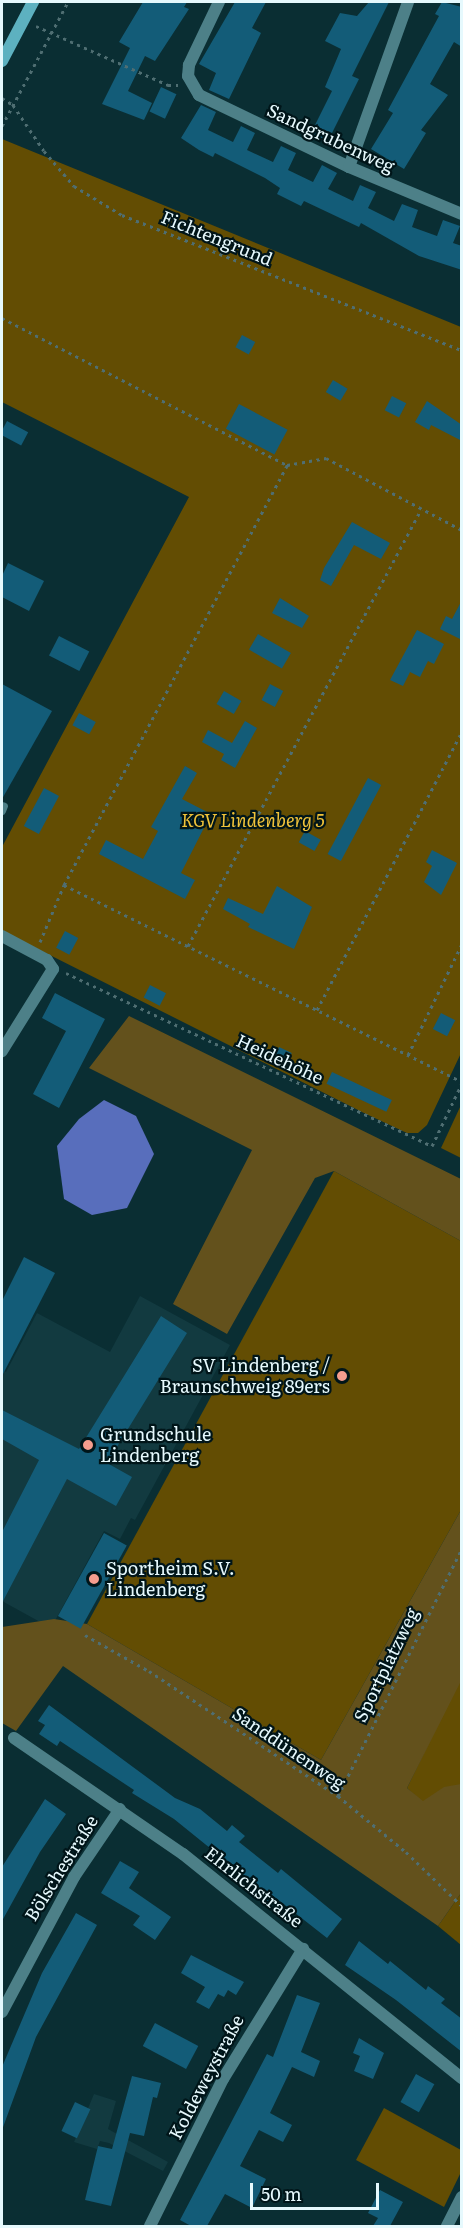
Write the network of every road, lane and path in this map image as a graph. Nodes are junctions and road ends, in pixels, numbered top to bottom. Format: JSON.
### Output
{"nodes":[{"id":1,"x":33,"y":2,"type":"edge"},
{"id":2,"x":68,"y":2,"type":"edge"},
{"id":3,"x":219,"y":2,"type":"edge"},
{"id":4,"x":408,"y":2,"type":"edge"},
{"id":5,"x":24,"y":20,"type":"junction"},
{"id":6,"x":51,"y":35,"type":"junction"},
{"id":7,"x":2,"y":61,"type":"edge"},
{"id":8,"x":192,"y":86,"type":"junction"},
{"id":9,"x":2,"y":98,"type":"edge"},
{"id":10,"x":13,"y":105,"type":"junction"},
{"id":11,"x":2,"y":126,"type":"edge"},
{"id":12,"x":349,"y":167,"type":"junction"},
{"id":13,"x":462,"y":214,"type":"edge"},
{"id":14,"x":2,"y":318,"type":"edge"},
{"id":15,"x":462,"y":350,"type":"edge"},
{"id":16,"x":286,"y":465,"type":"junction"},
{"id":17,"x":421,"y":509,"type":"junction"},
{"id":18,"x":462,"y":530,"type":"edge"},
{"id":19,"x":462,"y":732,"type":"edge"},
{"id":20,"x":64,"y":885,"type":"junction"},
{"id":21,"x":2,"y":936,"type":"edge"},
{"id":22,"x":462,"y":944,"type":"edge"},
{"id":23,"x":188,"y":946,"type":"junction"},
{"id":24,"x":35,"y":953,"type":"junction"},
{"id":25,"x":53,"y":969,"type":"junction"},
{"id":26,"x":317,"y":1010,"type":"junction"},
{"id":27,"x":2,"y":1052,"type":"edge"},
{"id":28,"x":408,"y":1055,"type":"junction"},
{"id":29,"x":462,"y":1082,"type":"edge"},
{"id":30,"x":462,"y":1548,"type":"edge"},
{"id":31,"x":85,"y":1635,"type":"dead end"},
{"id":32,"x":14,"y":1737,"type":"dead end"},
{"id":33,"x":338,"y":1796,"type":"junction"},
{"id":34,"x":120,"y":1809,"type":"junction"},
{"id":35,"x":462,"y":1906,"type":"edge"},
{"id":36,"x":303,"y":1950,"type":"junction"},
{"id":37,"x":2,"y":2012,"type":"edge"},
{"id":38,"x":462,"y":2078,"type":"edge"},
{"id":39,"x":462,"y":2198,"type":"edge"},
{"id":40,"x":150,"y":2226,"type":"edge"},
{"id":41,"x":447,"y":2226,"type":"edge"}],
"edges":[{"from":1,"to":5,"type":"main road"},
{"from":2,"to":6,"type":"path"},
{"from":3,"to":8,"type":"street"},
{"from":4,"to":12,"type":"street"},
{"from":5,"to":6,"type":"path"},
{"from":5,"to":7,"type":"main road"},
{"from":6,"to":8,"type":"path"},
{"from":6,"to":10,"type":"path"},
{"from":8,"to":12,"type":"street","name":"Sandgrubenweg"},
{"from":9,"to":10,"type":"path","name":"Fichtengrund"},
{"from":10,"to":11,"type":"path"},
{"from":10,"to":15,"type":"path","name":"Fichtengrund"},
{"from":12,"to":13,"type":"street","name":"Sandgrubenweg"},
{"from":14,"to":16,"type":"path"},
{"from":16,"to":17,"type":"path"},
{"from":16,"to":20,"type":"path"},
{"from":17,"to":18,"type":"path"},
{"from":17,"to":23,"type":"path"},
{"from":19,"to":26,"type":"path"},
{"from":20,"to":23,"type":"path"},
{"from":20,"to":24,"type":"path"},
{"from":21,"to":24,"type":"street"},
{"from":22,"to":28,"type":"path"},
{"from":23,"to":26,"type":"path"},
{"from":24,"to":25,"type":"street"},
{"from":25,"to":27,"type":"street"},
{"from":25,"to":29,"type":"path","name":"Heidehöhe"},
{"from":26,"to":28,"type":"path"},
{"from":28,"to":29,"type":"path"},
{"from":30,"to":33,"type":"path","name":"Sportplatzweg"},
{"from":31,"to":33,"type":"path","name":"Sanddünenweg"},
{"from":32,"to":34,"type":"street","name":"Ehrlichstraße"},
{"from":33,"to":35,"type":"path","name":"Sanddünenweg"},
{"from":34,"to":36,"type":"street","name":"Ehrlichstraße"},
{"from":34,"to":37,"type":"street","name":"Bölschestraße"},
{"from":36,"to":38,"type":"street","name":"Ehrlichstraße"},
{"from":36,"to":40,"type":"street","name":"Koldeweystraße"},
{"from":39,"to":41,"type":"street"}]}
